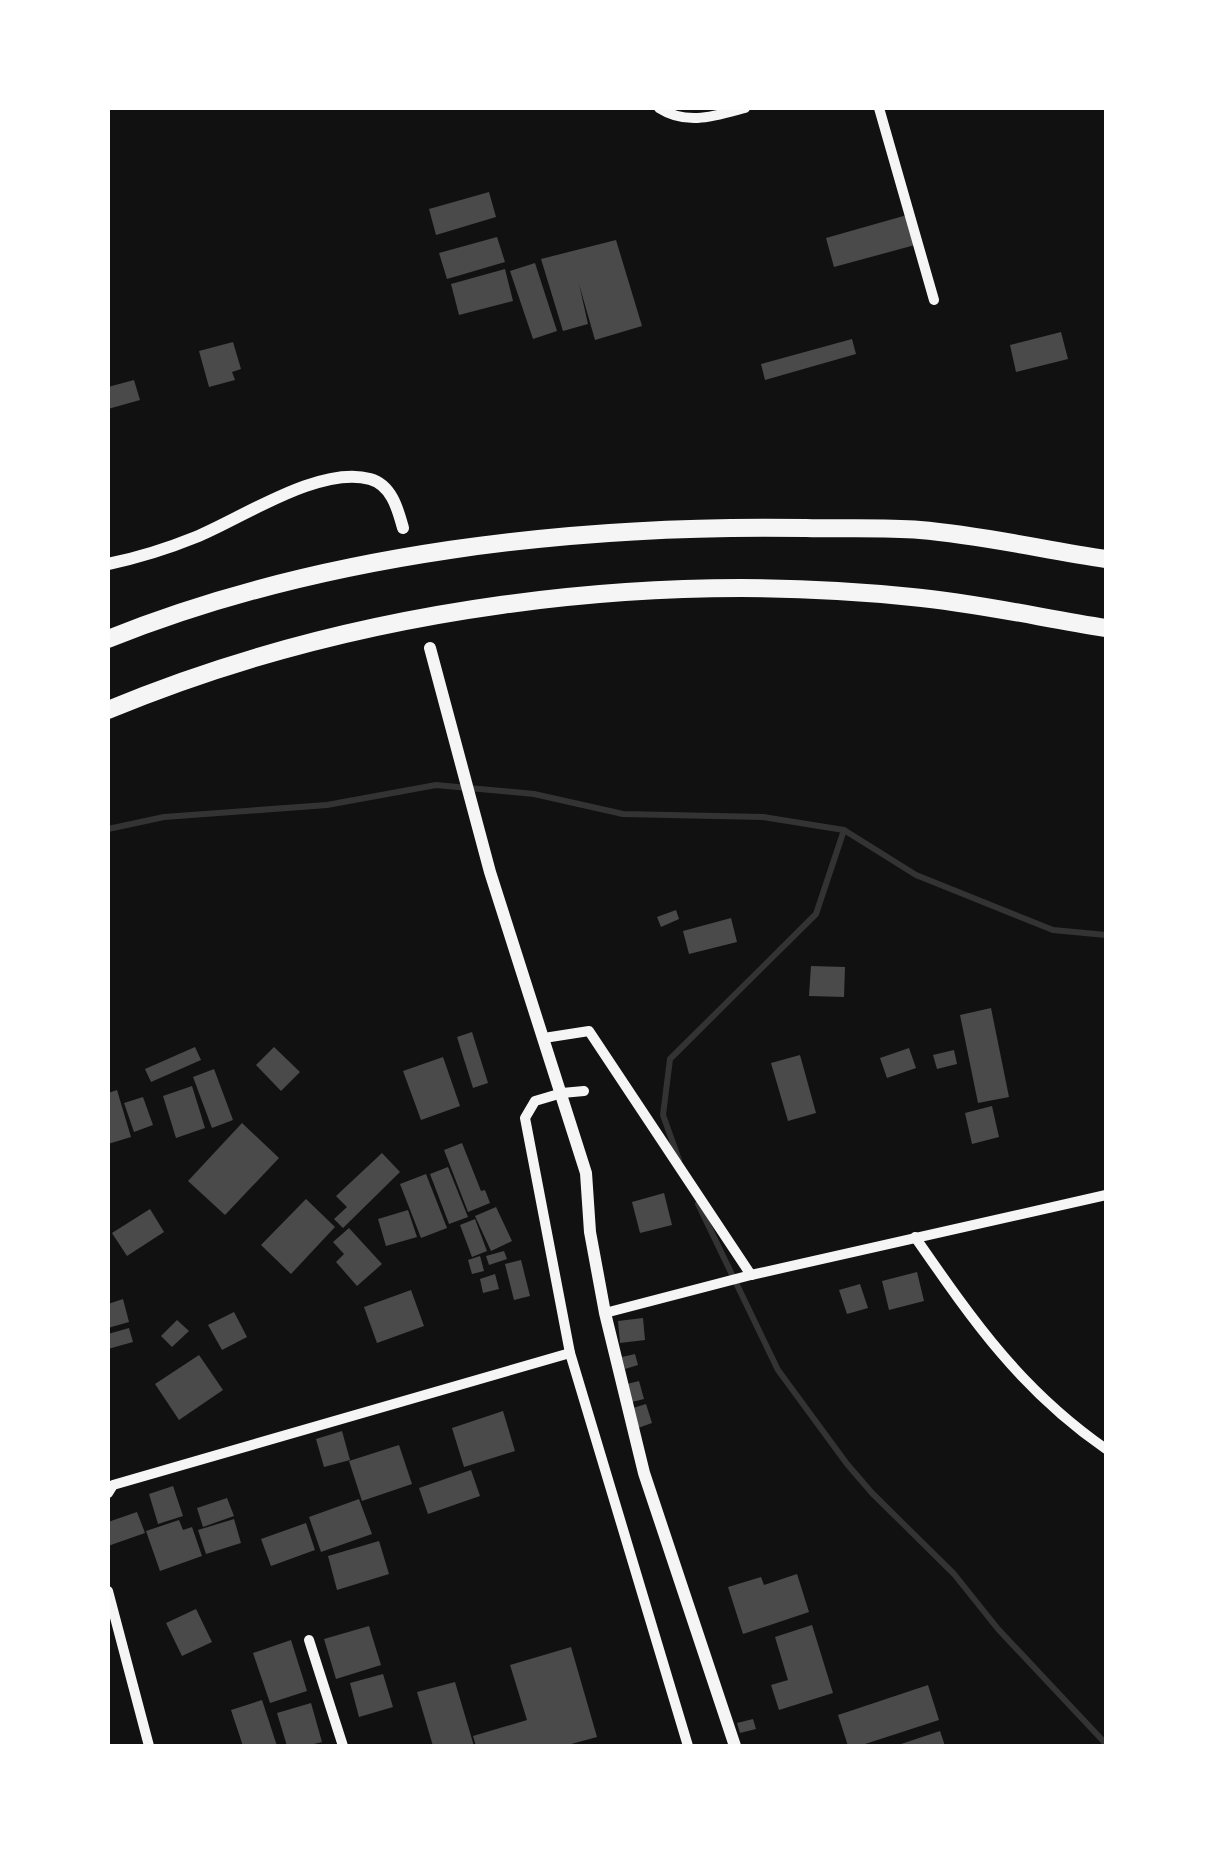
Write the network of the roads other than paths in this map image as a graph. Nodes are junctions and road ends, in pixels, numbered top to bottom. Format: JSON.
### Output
{"nodes":[{"id":1,"x":659,"y":108,"type":"edge"},
{"id":2,"x":745,"y":108,"type":"edge"},
{"id":3,"x":879,"y":108,"type":"edge"},
{"id":4,"x":934,"y":300,"type":"dead end"},
{"id":5,"x":404,"y":528,"type":"dead end"},
{"id":6,"x":1106,"y":559,"type":"edge"},
{"id":7,"x":108,"y":564,"type":"edge"},
{"id":8,"x":1106,"y":628,"type":"edge"},
{"id":9,"x":108,"y":639,"type":"edge"},
{"id":10,"x":430,"y":648,"type":"dead end"},
{"id":11,"x":108,"y":710,"type":"edge"},
{"id":12,"x":544,"y":1038,"type":"junction"},
{"id":13,"x":584,"y":1091,"type":"dead end"},
{"id":14,"x":562,"y":1092,"type":"junction"},
{"id":15,"x":1106,"y":1195,"type":"edge"},
{"id":16,"x":915,"y":1237,"type":"junction"},
{"id":17,"x":751,"y":1276,"type":"junction"},
{"id":18,"x":605,"y":1313,"type":"junction"},
{"id":19,"x":570,"y":1353,"type":"junction"},
{"id":20,"x":1106,"y":1449,"type":"edge"},
{"id":21,"x":109,"y":1488,"type":"edge"},
{"id":22,"x":108,"y":1591,"type":"edge"},
{"id":23,"x":309,"y":1640,"type":"dead end"},
{"id":24,"x":148,"y":1746,"type":"edge"},
{"id":25,"x":343,"y":1746,"type":"edge"},
{"id":26,"x":688,"y":1746,"type":"edge"},
{"id":27,"x":735,"y":1746,"type":"edge"}],
"edges":[{"from":1,"to":2,"type":"street"},
{"from":3,"to":4,"type":"street"},
{"from":5,"to":7,"type":"street"},
{"from":6,"to":9,"type":"highway"},
{"from":8,"to":11,"type":"highway"},
{"from":10,"to":12,"type":"street"},
{"from":12,"to":14,"type":"street"},
{"from":12,"to":17,"type":"street"},
{"from":13,"to":14,"type":"street"},
{"from":14,"to":18,"type":"street"},
{"from":14,"to":19,"type":"street"},
{"from":15,"to":16,"type":"street"},
{"from":16,"to":17,"type":"street"},
{"from":16,"to":20,"type":"street"},
{"from":17,"to":18,"type":"street"},
{"from":18,"to":27,"type":"street"},
{"from":19,"to":21,"type":"street"},
{"from":19,"to":26,"type":"street"},
{"from":22,"to":24,"type":"street"},
{"from":23,"to":25,"type":"street"}]}
